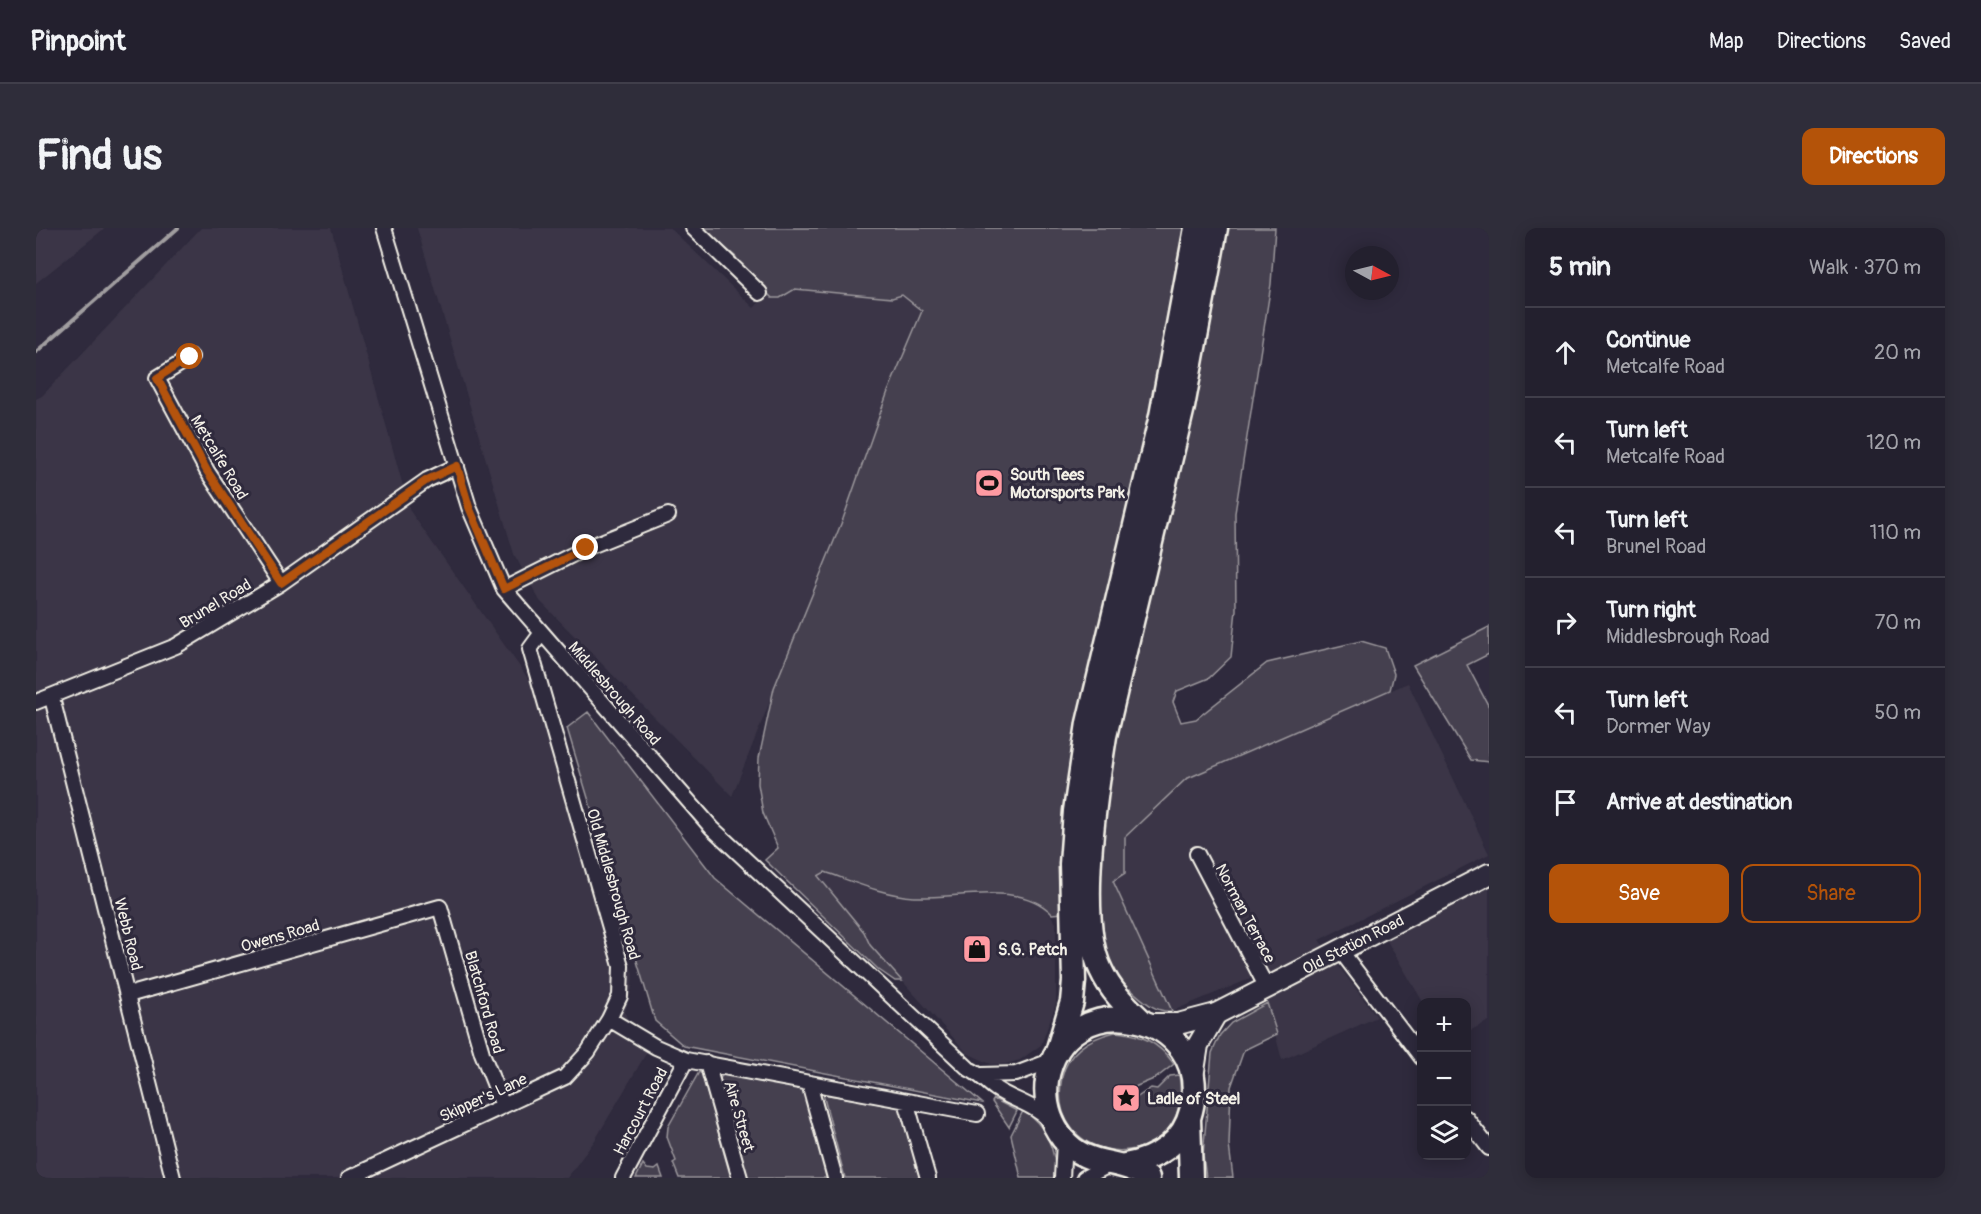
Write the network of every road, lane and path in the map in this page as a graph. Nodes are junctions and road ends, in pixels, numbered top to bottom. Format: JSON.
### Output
{"nodes":[{"id":1,"x":384,"y":228,"type":"edge"},
{"id":2,"x":693,"y":228,"type":"edge"},
{"id":3,"x":1196,"y":228,"type":"edge"},
{"id":4,"x":1216,"y":228,"type":"edge"},
{"id":5,"x":760,"y":293,"type":"dead end"},
{"id":6,"x":190,"y":357,"type":"dead end"},
{"id":7,"x":457,"y":466,"type":"junction"},
{"id":8,"x":668,"y":515,"type":"dead end"},
{"id":9,"x":281,"y":583,"type":"junction"},
{"id":10,"x":504,"y":589,"type":"junction"},
{"id":11,"x":541,"y":634,"type":"junction"},
{"id":12,"x":52,"y":698,"type":"junction"},
{"id":13,"x":36,"y":702,"type":"edge"},
{"id":14,"x":1197,"y":854,"type":"dead end"},
{"id":15,"x":1489,"y":874,"type":"edge"},
{"id":16,"x":440,"y":907,"type":"joint"},
{"id":17,"x":1340,"y":951,"type":"junction"},
{"id":18,"x":1267,"y":988,"type":"junction"},
{"id":19,"x":128,"y":995,"type":"junction"},
{"id":20,"x":1216,"y":1014,"type":"junction"},
{"id":21,"x":609,"y":1019,"type":"junction"},
{"id":22,"x":1146,"y":1022,"type":"junction"},
{"id":23,"x":1417,"y":1052,"type":"edge"},
{"id":24,"x":1055,"y":1056,"type":"junction"},
{"id":25,"x":686,"y":1060,"type":"junction"},
{"id":26,"x":708,"y":1063,"type":"junction"},
{"id":27,"x":982,"y":1075,"type":"junction"},
{"id":28,"x":1193,"y":1077,"type":"junction"},
{"id":29,"x":809,"y":1083,"type":"junction"},
{"id":30,"x":906,"y":1101,"type":"junction"},
{"id":31,"x":503,"y":1106,"type":"junction"},
{"id":32,"x":977,"y":1114,"type":"dead end"},
{"id":33,"x":1189,"y":1119,"type":"junction"},
{"id":34,"x":1471,"y":1123,"type":"edge"},
{"id":35,"x":1059,"y":1133,"type":"junction"},
{"id":36,"x":1489,"y":1148,"type":"edge"},
{"id":37,"x":1117,"y":1165,"type":"junction"},
{"id":38,"x":173,"y":1178,"type":"edge"},
{"id":39,"x":349,"y":1178,"type":"edge"},
{"id":40,"x":623,"y":1178,"type":"edge"},
{"id":41,"x":740,"y":1178,"type":"edge"},
{"id":42,"x":835,"y":1178,"type":"edge"},
{"id":43,"x":928,"y":1178,"type":"edge"},
{"id":44,"x":1062,"y":1178,"type":"edge"},
{"id":45,"x":1084,"y":1178,"type":"edge"},
{"id":46,"x":1148,"y":1178,"type":"edge"},
{"id":47,"x":1191,"y":1178,"type":"edge"}],
"edges":[{"from":1,"to":7,"type":"street","name":"Middlesbrough Road"},
{"from":2,"to":5,"type":"street"},
{"from":3,"to":24,"type":"highway"},
{"from":4,"to":22,"type":"highway"},
{"from":6,"to":9,"type":"street","name":"Metcalfe Road"},
{"from":7,"to":9,"type":"street","name":"Brunel Road"},
{"from":7,"to":10,"type":"street","name":"Middlesbrough Road"},
{"from":8,"to":10,"type":"street"},
{"from":9,"to":12,"type":"street","name":"Brunel Road"},
{"from":10,"to":11,"type":"street","name":"Middlesbrough Road"},
{"from":11,"to":21,"type":"street","name":"Old Middlesbrough Road"},
{"from":11,"to":27,"type":"street","name":"Middlesbrough Road"},
{"from":12,"to":13,"type":"street","name":"Brunel Road"},
{"from":12,"to":19,"type":"street","name":"Webb Road"},
{"from":14,"to":18,"type":"street","name":"Norman Terrace"},
{"from":15,"to":17,"type":"main road","name":"Old Station Road"},
{"from":16,"to":19,"type":"street","name":"Owens Road"},
{"from":16,"to":31,"type":"street","name":"Blatchford Road"},
{"from":17,"to":18,"type":"main road","name":"Old Station Road"},
{"from":17,"to":23,"type":"street"},
{"from":18,"to":20,"type":"main road","name":"Old Station Road"},
{"from":19,"to":38,"type":"street","name":"Webb Road"},
{"from":20,"to":22,"type":"main road","name":"Old Station Road"},
{"from":20,"to":28,"type":"main road"},
{"from":21,"to":25,"type":"street"},
{"from":21,"to":31,"type":"street","name":"Skipper's Lane"},
{"from":22,"to":24,"type":"highway"},
{"from":22,"to":28,"type":"highway"},
{"from":24,"to":27,"type":"street"},
{"from":24,"to":35,"type":"highway"},
{"from":25,"to":26,"type":"street"},
{"from":25,"to":40,"type":"street","name":"Harcourt Road"},
{"from":26,"to":29,"type":"street"},
{"from":26,"to":41,"type":"street","name":"Aire Street"},
{"from":27,"to":35,"type":"street","name":"Middlesbrough Road"},
{"from":28,"to":33,"type":"highway"},
{"from":29,"to":30,"type":"street"},
{"from":29,"to":42,"type":"street"},
{"from":30,"to":32,"type":"street"},
{"from":30,"to":43,"type":"street"},
{"from":31,"to":39,"type":"street","name":"Skipper's Lane"},
{"from":33,"to":37,"type":"highway"},
{"from":33,"to":47,"type":"highway"},
{"from":34,"to":36,"type":"street"},
{"from":35,"to":37,"type":"highway"},
{"from":35,"to":44,"type":"street"},
{"from":37,"to":45,"type":"street"},
{"from":37,"to":46,"type":"highway"}]}
